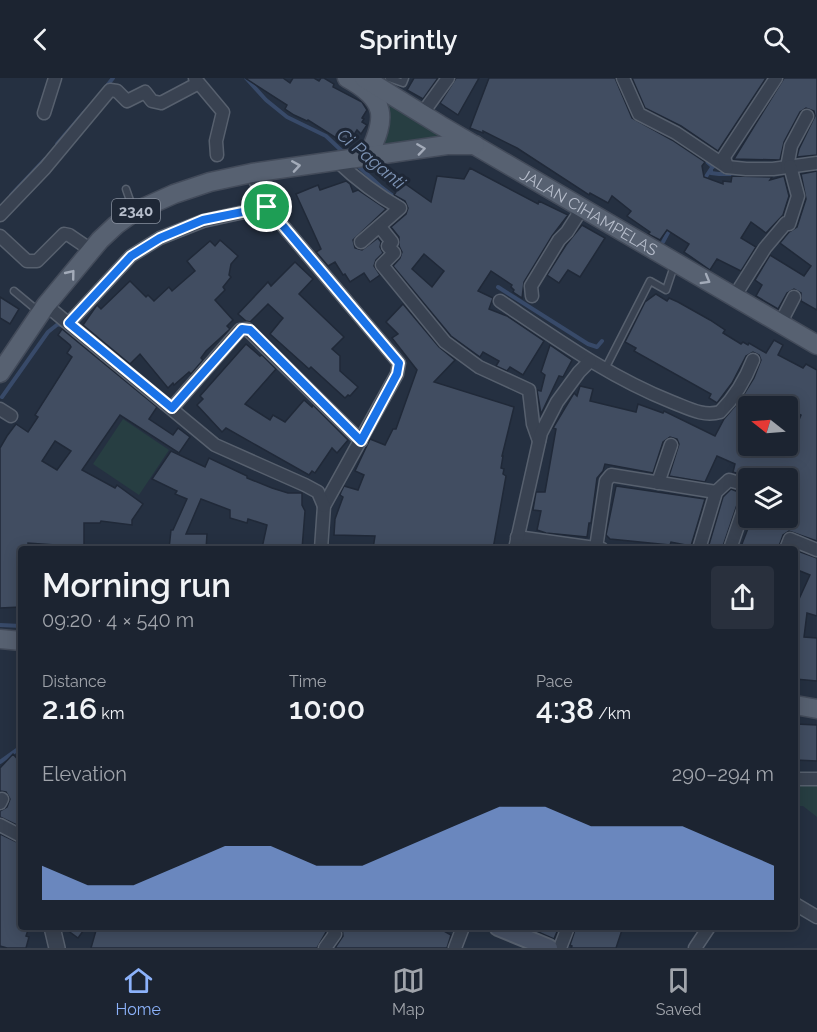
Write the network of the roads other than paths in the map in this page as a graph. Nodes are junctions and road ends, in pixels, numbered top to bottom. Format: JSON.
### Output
{"nodes":[{"id":1,"x":55,"y":78,"type":"edge"},
{"id":2,"x":348,"y":78,"type":"edge"},
{"id":3,"x":389,"y":78,"type":"edge"},
{"id":4,"x":448,"y":78,"type":"edge"},
{"id":5,"x":623,"y":78,"type":"edge"},
{"id":6,"x":776,"y":78,"type":"edge"},
{"id":7,"x":196,"y":80,"type":"edge"},
{"id":8,"x":366,"y":83,"type":"edge"},
{"id":9,"x":401,"y":86,"type":"edge"},
{"id":10,"x":44,"y":112,"type":"dead end"},
{"id":11,"x":422,"y":114,"type":"junction"},
{"id":12,"x":807,"y":116,"type":"dead end"},
{"id":13,"x":475,"y":145,"type":"junction"},
{"id":14,"x":217,"y":155,"type":"dead end"},
{"id":15,"x":364,"y":156,"type":"junction"},
{"id":16,"x":338,"y":159,"type":"junction"},
{"id":17,"x":720,"y":162,"type":"junction"},
{"id":18,"x":817,"y":163,"type":"edge"},
{"id":19,"x":790,"y":168,"type":"junction"},
{"id":20,"x":252,"y":172,"type":"junction"},
{"id":21,"x":126,"y":189,"type":"dead end"},
{"id":22,"x":267,"y":207,"type":"junction"},
{"id":23,"x":583,"y":207,"type":"junction"},
{"id":24,"x":134,"y":212,"type":"junction"},
{"id":25,"x":0,"y":215,"type":"edge"},
{"id":26,"x":380,"y":227,"type":"junction"},
{"id":27,"x":0,"y":236,"type":"edge"},
{"id":28,"x":361,"y":242,"type":"dead end"},
{"id":29,"x":91,"y":250,"type":"junction"},
{"id":30,"x":676,"y":262,"type":"junction"},
{"id":31,"x":14,"y":291,"type":"dead end"},
{"id":32,"x":532,"y":296,"type":"dead end"},
{"id":33,"x":734,"y":297,"type":"junction"},
{"id":34,"x":794,"y":297,"type":"dead end"},
{"id":35,"x":500,"y":301,"type":"dead end"},
{"id":36,"x":44,"y":309,"type":"junction"},
{"id":37,"x":69,"y":323,"type":"junction"},
{"id":38,"x":780,"y":324,"type":"junction"},
{"id":39,"x":817,"y":345,"type":"edge"},
{"id":40,"x":753,"y":360,"type":"dead end"},
{"id":41,"x":591,"y":361,"type":"junction"},
{"id":42,"x":604,"y":369,"type":"junction"},
{"id":43,"x":0,"y":373,"type":"edge"},
{"id":44,"x":172,"y":408,"type":"junction"},
{"id":45,"x":0,"y":409,"type":"edge"},
{"id":46,"x":11,"y":416,"type":"dead end"},
{"id":47,"x":361,"y":441,"type":"junction"},
{"id":48,"x":539,"y":441,"type":"junction"},
{"id":49,"x":671,"y":445,"type":"dead end"},
{"id":50,"x":658,"y":483,"type":"junction"},
{"id":51,"x":738,"y":483,"type":"edge"},
{"id":52,"x":716,"y":492,"type":"junction"},
{"id":53,"x":324,"y":506,"type":"junction"},
{"id":54,"x":738,"y":525,"type":"edge"},
{"id":55,"x":516,"y":543,"type":"edge"},
{"id":56,"x":321,"y":546,"type":"edge"},
{"id":57,"x":558,"y":546,"type":"edge"},
{"id":58,"x":601,"y":546,"type":"edge"},
{"id":59,"x":700,"y":546,"type":"edge"},
{"id":60,"x":731,"y":546,"type":"edge"},
{"id":61,"x":788,"y":546,"type":"edge"},
{"id":62,"x":817,"y":550,"type":"edge"},
{"id":63,"x":798,"y":705,"type":"edge"},
{"id":64,"x":817,"y":708,"type":"edge"},
{"id":65,"x":798,"y":779,"type":"edge"},
{"id":66,"x":817,"y":779,"type":"edge"},
{"id":67,"x":0,"y":825,"type":"edge"},
{"id":68,"x":18,"y":834,"type":"edge"},
{"id":69,"x":798,"y":906,"type":"edge"},
{"id":70,"x":817,"y":917,"type":"edge"},
{"id":71,"x":52,"y":930,"type":"edge"},
{"id":72,"x":334,"y":930,"type":"edge"},
{"id":73,"x":462,"y":930,"type":"edge"},
{"id":74,"x":505,"y":930,"type":"edge"},
{"id":75,"x":567,"y":930,"type":"edge"},
{"id":76,"x":708,"y":930,"type":"edge"},
{"id":77,"x":54,"y":947,"type":"edge"},
{"id":78,"x":325,"y":948,"type":"edge"},
{"id":79,"x":454,"y":948,"type":"edge"},
{"id":80,"x":549,"y":948,"type":"edge"},
{"id":81,"x":560,"y":948,"type":"edge"},
{"id":82,"x":695,"y":948,"type":"edge"}],
"edges":[{"from":1,"to":10,"type":"street"},
{"from":2,"to":8,"type":"main road","name":"JALAN CIHAMPELAS"},
{"from":3,"to":9,"type":"lane"},
{"from":4,"to":11,"type":"street"},
{"from":5,"to":17,"type":"street"},
{"from":6,"to":17,"type":"street"},
{"from":7,"to":14,"type":"street"},
{"from":7,"to":25,"type":"street"},
{"from":8,"to":9,"type":"main road","name":"JALAN CIHAMPELAS"},
{"from":8,"to":15,"type":"main road"},
{"from":9,"to":11,"type":"main road","name":"JALAN CIHAMPELAS"},
{"from":11,"to":13,"type":"main road","name":"JALAN CIHAMPELAS"},
{"from":12,"to":19,"type":"street"},
{"from":15,"to":13,"type":"main road","number":"2340","one_way":true},
{"from":13,"to":23,"type":"main road","name":"JALAN CIHAMPELAS"},
{"from":15,"to":16,"type":"main road","number":"2340"},
{"from":20,"to":16,"type":"main road","number":"2340","one_way":true},
{"from":16,"to":26,"type":"street"},
{"from":17,"to":19,"type":"street"},
{"from":18,"to":19,"type":"street"},
{"from":19,"to":33,"type":"street"},
{"from":20,"to":22,"type":"street"},
{"from":20,"to":24,"type":"main road","number":"2340"},
{"from":21,"to":24,"type":"lane"},
{"from":22,"to":37,"type":"street"},
{"from":22,"to":47,"type":"street"},
{"from":23,"to":30,"type":"main road","name":"JALAN CIHAMPELAS"},
{"from":23,"to":32,"type":"street"},
{"from":24,"to":29,"type":"main road","number":"2340"},
{"from":26,"to":28,"type":"street"},
{"from":26,"to":48,"type":"street"},
{"from":27,"to":29,"type":"street"},
{"from":36,"to":29,"type":"main road","number":"2340","one_way":true},
{"from":30,"to":33,"type":"main road","name":"JALAN CIHAMPELAS","one_way":true},
{"from":30,"to":42,"type":"lane"},
{"from":31,"to":36,"type":"lane"},
{"from":33,"to":38,"type":"main road","name":"JALAN CIHAMPELAS"},
{"from":34,"to":38,"type":"street"},
{"from":35,"to":41,"type":"street"},
{"from":36,"to":37,"type":"street"},
{"from":36,"to":43,"type":"main road","number":"2340"},
{"from":37,"to":44,"type":"street"},
{"from":38,"to":39,"type":"main road","name":"JALAN CIHAMPELAS"},
{"from":40,"to":42,"type":"street"},
{"from":41,"to":42,"type":"street"},
{"from":41,"to":48,"type":"street"},
{"from":44,"to":47,"type":"street"},
{"from":44,"to":53,"type":"street"},
{"from":45,"to":46,"type":"street"},
{"from":47,"to":53,"type":"street"},
{"from":48,"to":55,"type":"street"},
{"from":49,"to":50,"type":"street"},
{"from":50,"to":52,"type":"street"},
{"from":50,"to":58,"type":"street"},
{"from":51,"to":52,"type":"street"},
{"from":52,"to":59,"type":"street"},
{"from":53,"to":56,"type":"street"},
{"from":54,"to":60,"type":"street"},
{"from":55,"to":57,"type":"street"},
{"from":61,"to":62,"type":"street"},
{"from":63,"to":64,"type":"main road"},
{"from":65,"to":66,"type":"street"},
{"from":67,"to":68,"type":"street"},
{"from":69,"to":70,"type":"street"},
{"from":71,"to":77,"type":"street"},
{"from":72,"to":78,"type":"street"},
{"from":73,"to":79,"type":"street"},
{"from":74,"to":80,"type":"main road"},
{"from":75,"to":81,"type":"street"},
{"from":76,"to":82,"type":"street"}]}
